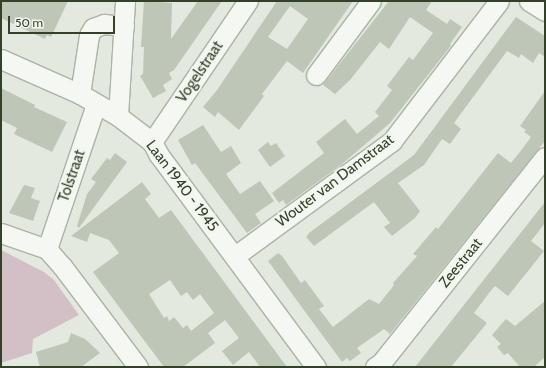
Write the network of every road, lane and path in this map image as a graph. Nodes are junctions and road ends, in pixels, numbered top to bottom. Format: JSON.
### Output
{"nodes":[{"id":1,"x":125,"y":1,"type":"edge"},
{"id":2,"x":248,"y":1,"type":"edge"},
{"id":3,"x":371,"y":1,"type":"edge"},
{"id":4,"x":499,"y":1,"type":"edge"},
{"id":5,"x":529,"y":1,"type":"edge"},
{"id":6,"x":545,"y":11,"type":"edge"},
{"id":7,"x":124,"y":26,"type":"junction"},
{"id":8,"x":1,"y":59,"type":"edge"},
{"id":9,"x":316,"y":75,"type":"dead end"},
{"id":10,"x":80,"y":94,"type":"junction"},
{"id":11,"x":96,"y":104,"type":"junction"},
{"id":12,"x":118,"y":116,"type":"junction"},
{"id":13,"x":152,"y":142,"type":"junction"},
{"id":14,"x":545,"y":157,"type":"edge"},
{"id":15,"x":1,"y":233,"type":"edge"},
{"id":16,"x":47,"y":249,"type":"junction"},
{"id":17,"x":235,"y":256,"type":"junction"},
{"id":18,"x":138,"y":367,"type":"edge"},
{"id":19,"x":316,"y":367,"type":"edge"},
{"id":20,"x":375,"y":367,"type":"edge"}],
"edges":[{"from":1,"to":7,"type":"street"},
{"from":2,"to":13,"type":"street","name":"Vogelstraat"},
{"from":3,"to":9,"type":"street"},
{"from":4,"to":17,"type":"street","name":"Wouter van Damstraat"},
{"from":5,"to":6,"type":"street"},
{"from":7,"to":10,"type":"street"},
{"from":7,"to":12,"type":"street"},
{"from":8,"to":10,"type":"street","name":"Laan 1940 - 1945"},
{"from":10,"to":11,"type":"street","name":"Laan 1940 - 1945"},
{"from":11,"to":12,"type":"street","name":"Laan 1940 - 1945"},
{"from":11,"to":16,"type":"street","name":"Tolstraat"},
{"from":12,"to":13,"type":"street","name":"Laan 1940 - 1945"},
{"from":13,"to":17,"type":"street","name":"Laan 1940 - 1945"},
{"from":14,"to":20,"type":"street","name":"Zeestraat"},
{"from":15,"to":16,"type":"street"},
{"from":16,"to":18,"type":"street"},
{"from":17,"to":19,"type":"street","name":"Laan 1940 - 1945"}]}
